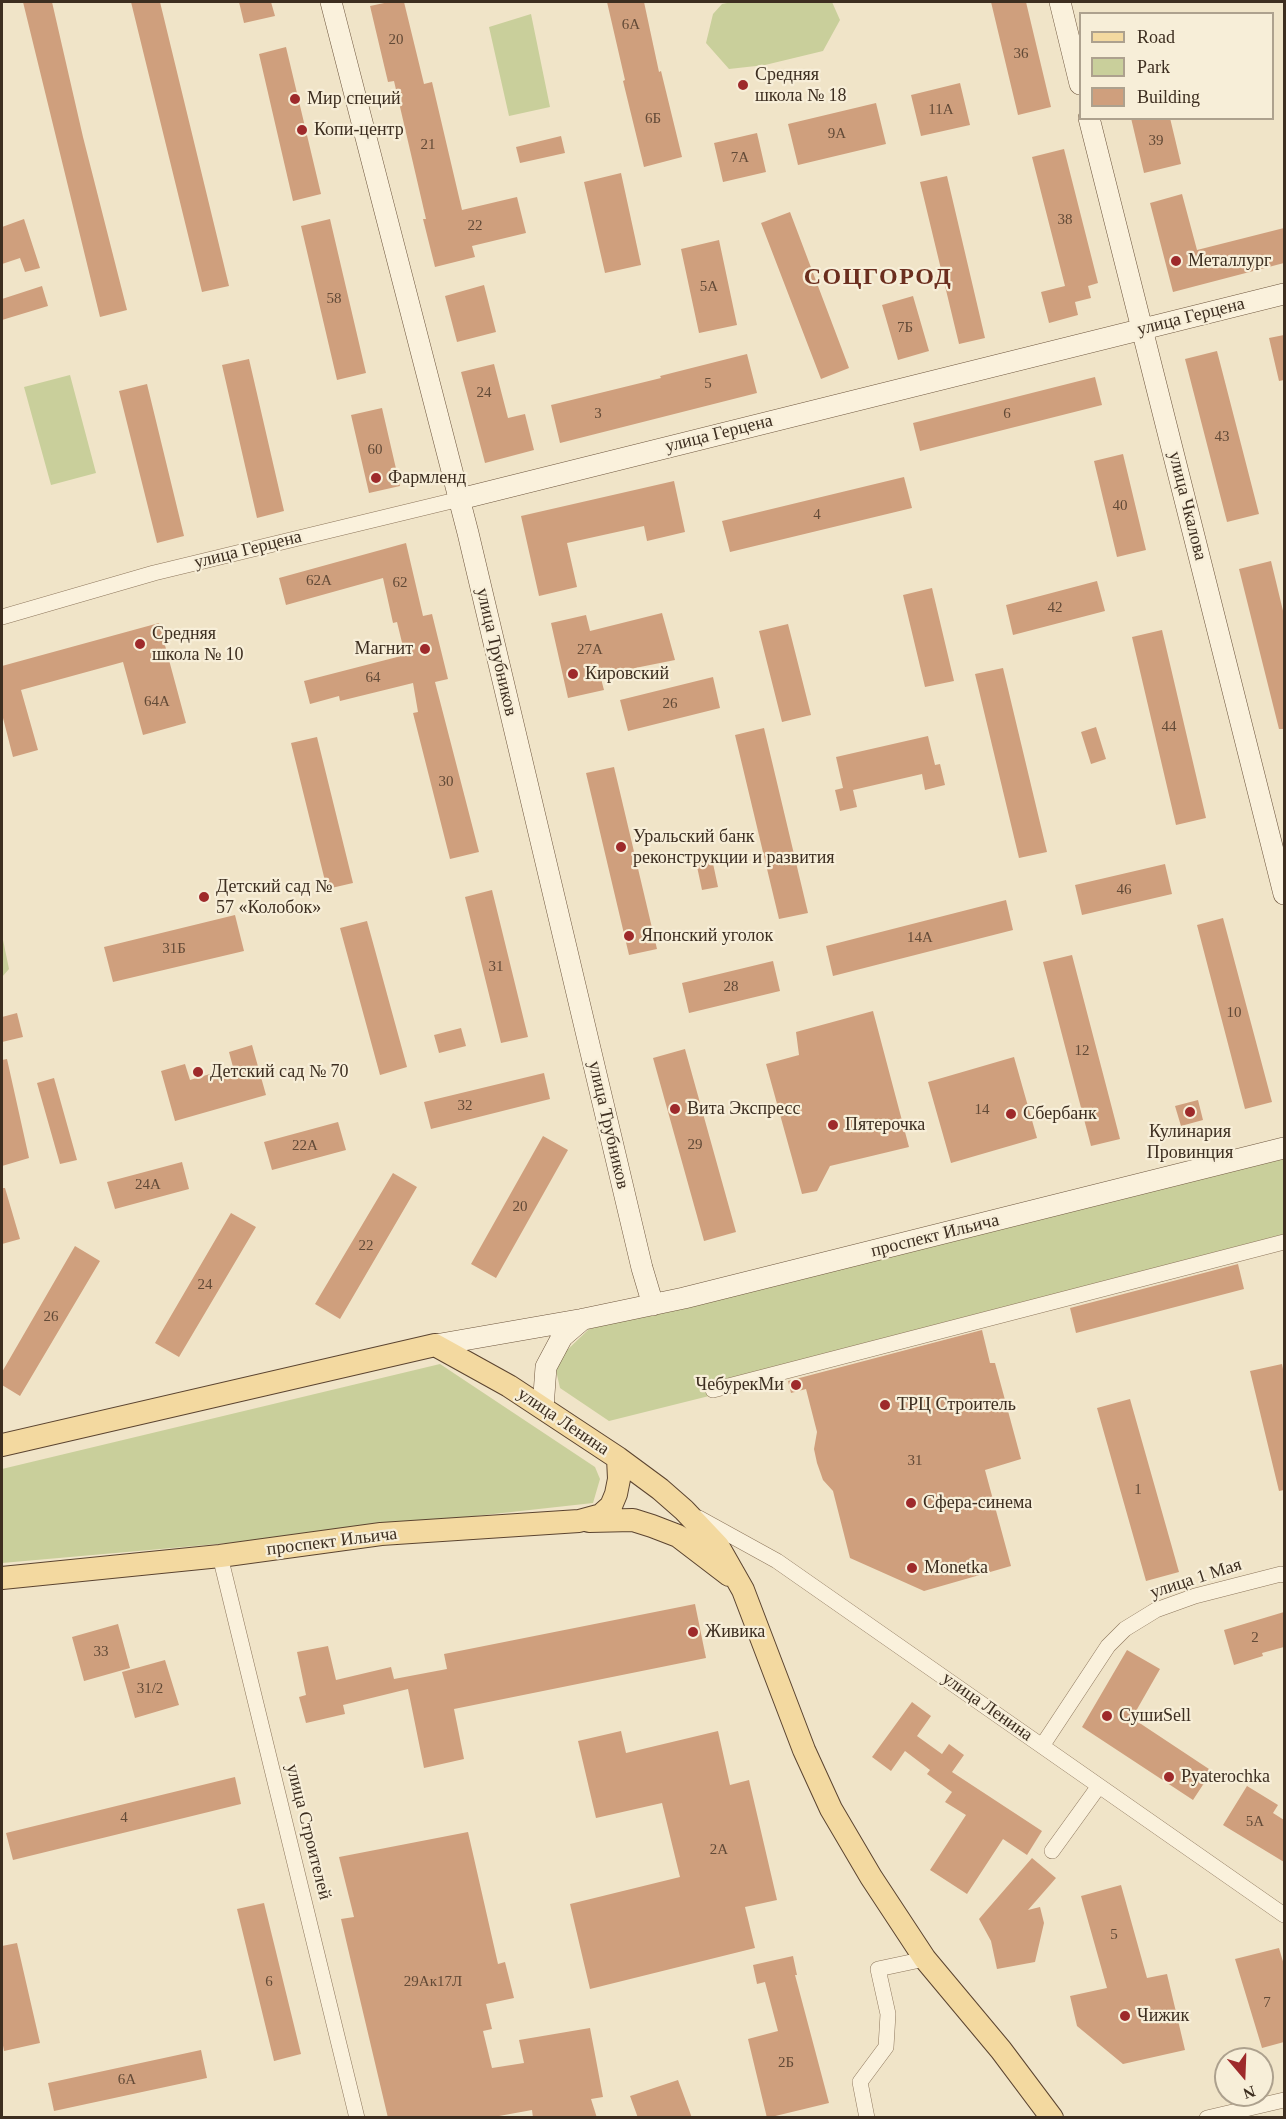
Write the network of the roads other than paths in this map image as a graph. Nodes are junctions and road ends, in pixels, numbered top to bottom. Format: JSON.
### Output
{"nodes":[{"id":1,"x":331,"y":2,"type":"edge"},
{"id":2,"x":1060,"y":2,"type":"edge"},
{"id":3,"x":1079,"y":80,"type":"edge"},
{"id":4,"x":1090,"y":120,"type":"edge"},
{"id":5,"x":1284,"y":294,"type":"edge"},
{"id":6,"x":1142,"y":329,"type":"junction"},
{"id":7,"x":460,"y":499,"type":"junction"},
{"id":8,"x":2,"y":617,"type":"edge"},
{"id":9,"x":1284,"y":894,"type":"edge"},
{"id":10,"x":1284,"y":1148,"type":"edge"},
{"id":11,"x":1284,"y":1242,"type":"edge"},
{"id":12,"x":652,"y":1305,"type":"junction"},
{"id":13,"x":584,"y":1319,"type":"junction"},
{"id":14,"x":435,"y":1345,"type":"junction"},
{"id":15,"x":713,"y":1390,"type":"dead end"},
{"id":16,"x":543,"y":1408,"type":"junction"},
{"id":17,"x":2,"y":1445,"type":"edge"},
{"id":18,"x":618,"y":1458,"type":"junction"},
{"id":19,"x":684,"y":1510,"type":"junction"},
{"id":20,"x":579,"y":1521,"type":"junction"},
{"id":21,"x":220,"y":1556,"type":"junction"},
{"id":22,"x":1283,"y":1574,"type":"edge"},
{"id":23,"x":2,"y":1578,"type":"edge"},
{"id":24,"x":740,"y":1583,"type":"junction"},
{"id":25,"x":1042,"y":1746,"type":"junction"},
{"id":26,"x":1099,"y":1786,"type":"junction"},
{"id":27,"x":1052,"y":1851,"type":"dead end"},
{"id":28,"x":1284,"y":1915,"type":"edge"},
{"id":29,"x":925,"y":1959,"type":"junction"},
{"id":30,"x":1284,"y":2100,"type":"edge"},
{"id":31,"x":357,"y":2118,"type":"edge"},
{"id":32,"x":867,"y":2118,"type":"edge"},
{"id":33,"x":1052,"y":2118,"type":"edge"},
{"id":34,"x":1207,"y":2118,"type":"edge"}],
"edges":[{"from":1,"to":7,"type":"street","name":"улица Трубников"},
{"from":2,"to":3,"type":"street"},
{"from":4,"to":6,"type":"street","name":"улица Чкалова"},
{"from":5,"to":6,"type":"street","name":"улица Герцена"},
{"from":6,"to":7,"type":"street","name":"улица Герцена"},
{"from":6,"to":9,"type":"street","name":"улица Чкалова"},
{"from":7,"to":8,"type":"street","name":"улица Герцена"},
{"from":7,"to":12,"type":"street","name":"улица Трубников"},
{"from":10,"to":12,"type":"street","name":"проспект Ильича"},
{"from":11,"to":15,"type":"street"},
{"from":12,"to":13,"type":"street","name":"проспект Ильича"},
{"from":13,"to":14,"type":"street","name":"проспект Ильича"},
{"from":13,"to":16,"type":"street","name":"проспект Ильича"},
{"from":14,"to":16,"type":"main road","name":"улица Ленина"},
{"from":14,"to":17,"type":"main road","name":"проспект Ильича"},
{"from":16,"to":18,"type":"main road","name":"улица Ленина"},
{"from":18,"to":19,"type":"main road","name":"улица Ленина"},
{"from":18,"to":20,"type":"main road","name":"проспект Ильича"},
{"from":19,"to":24,"type":"main road","name":"улица Ленина"},
{"from":19,"to":25,"type":"street","name":"улица Ленина"},
{"from":20,"to":21,"type":"main road","name":"проспект Ильича"},
{"from":20,"to":24,"type":"main road"},
{"from":21,"to":23,"type":"main road","name":"проспект Ильича"},
{"from":21,"to":31,"type":"street","name":"улица Строителей"},
{"from":22,"to":25,"type":"street","name":"улица 1 Мая"},
{"from":24,"to":29,"type":"main road","name":"улица Ленина"},
{"from":25,"to":26,"type":"street","name":"улица Ленина"},
{"from":26,"to":27,"type":"street"},
{"from":26,"to":28,"type":"street","name":"улица Ленина"},
{"from":29,"to":32,"type":"street"},
{"from":29,"to":33,"type":"main road","name":"улица Ленина"},
{"from":30,"to":34,"type":"street"}]}
